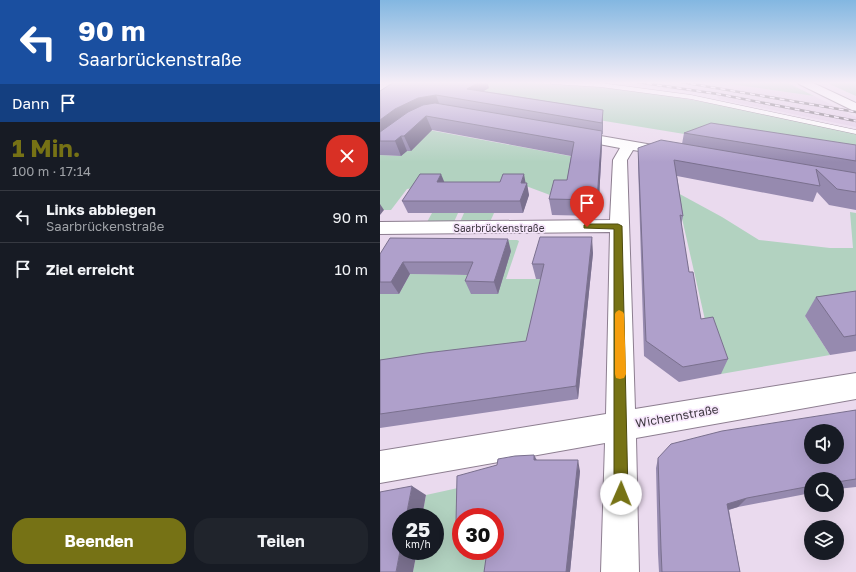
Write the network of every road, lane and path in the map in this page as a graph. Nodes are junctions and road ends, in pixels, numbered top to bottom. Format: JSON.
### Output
{"nodes":[{"id":1,"x":753,"y":109,"type":"edge"},
{"id":2,"x":560,"y":132,"type":"edge"},
{"id":3,"x":856,"y":132,"type":"edge"},
{"id":4,"x":629,"y":145,"type":"junction"},
{"id":5,"x":685,"y":155,"type":"edge"},
{"id":6,"x":618,"y":226,"type":"junction"},
{"id":7,"x":380,"y":228,"type":"edge"},
{"id":8,"x":856,"y":386,"type":"edge"},
{"id":9,"x":621,"y":425,"type":"junction"},
{"id":10,"x":380,"y":467,"type":"edge"},
{"id":11,"x":620,"y":572,"type":"edge"}],
"edges":[{"from":1,"to":3,"type":"lane"},
{"from":2,"to":4,"type":"street"},
{"from":4,"to":5,"type":"street"},
{"from":4,"to":6,"type":"street"},
{"from":6,"to":7,"type":"street","name":"Saarbrückenstraße"},
{"from":6,"to":9,"type":"street"},
{"from":8,"to":9,"type":"street","name":"Wichernstraße"},
{"from":9,"to":10,"type":"street","name":"Wichernstraße"},
{"from":9,"to":11,"type":"street"}]}
